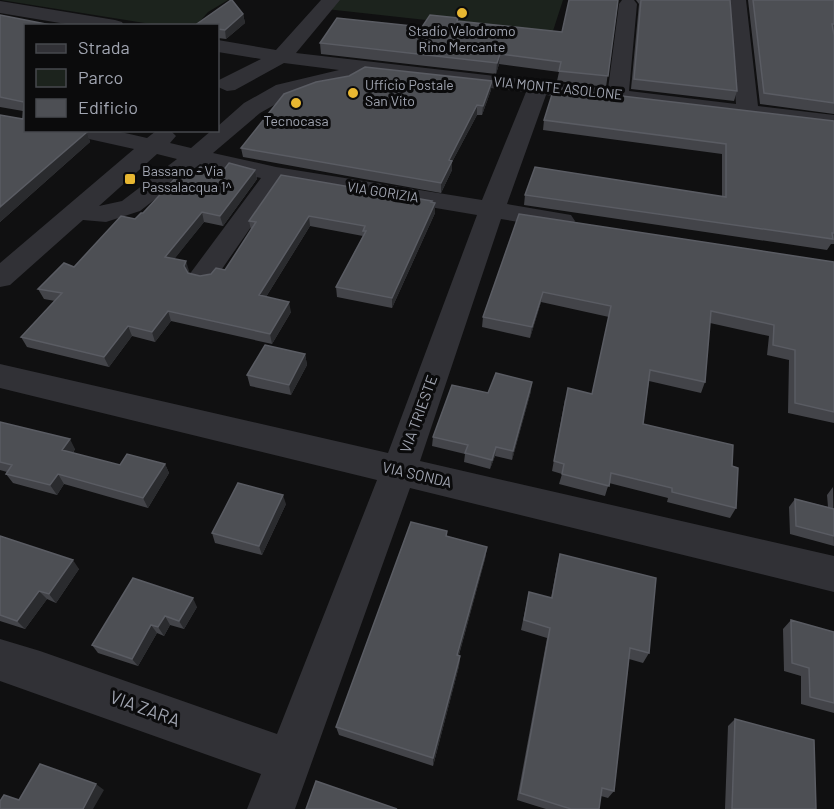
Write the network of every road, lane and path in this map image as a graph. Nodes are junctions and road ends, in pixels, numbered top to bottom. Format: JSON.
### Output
{"nodes":[{"id":1,"x":331,"y":0,"type":"edge"},
{"id":2,"x":738,"y":2,"type":"dead end"},
{"id":3,"x":628,"y":4,"type":"dead end"},
{"id":4,"x":0,"y":7,"type":"edge"},
{"id":5,"x":103,"y":24,"type":"edge"},
{"id":6,"x":219,"y":46,"type":"edge"},
{"id":7,"x":252,"y":52,"type":"junction"},
{"id":8,"x":281,"y":57,"type":"junction"},
{"id":9,"x":364,"y":66,"type":"junction"},
{"id":10,"x":539,"y":86,"type":"junction"},
{"id":11,"x":222,"y":89,"type":"edge"},
{"id":12,"x":618,"y":95,"type":"junction"},
{"id":13,"x":747,"y":110,"type":"junction"},
{"id":14,"x":834,"y":122,"type":"edge"},
{"id":15,"x":100,"y":132,"type":"edge"},
{"id":16,"x":161,"y":138,"type":"edge"},
{"id":17,"x":195,"y":156,"type":"junction"},
{"id":18,"x":276,"y":174,"type":"junction"},
{"id":19,"x":491,"y":211,"type":"junction"},
{"id":20,"x":74,"y":212,"type":"junction"},
{"id":21,"x":586,"y":225,"type":"edge"},
{"id":22,"x":203,"y":274,"type":"edge"},
{"id":23,"x":0,"y":278,"type":"edge"},
{"id":24,"x":0,"y":376,"type":"edge"},
{"id":25,"x":399,"y":470,"type":"junction"},
{"id":26,"x":834,"y":574,"type":"edge"},
{"id":27,"x":0,"y":660,"type":"edge"},
{"id":28,"x":289,"y":761,"type":"junction"},
{"id":29,"x":271,"y":809,"type":"edge"}],
"edges":[{"from":1,"to":8,"type":"street"},
{"from":2,"to":13,"type":"street"},
{"from":3,"to":12,"type":"street"},
{"from":4,"to":5,"type":"street"},
{"from":6,"to":7,"type":"street","name":"VIA MONTE ASOLONE"},
{"from":7,"to":8,"type":"street","name":"VIA MONTE ASOLONE"},
{"from":7,"to":11,"type":"street"},
{"from":8,"to":9,"type":"street","name":"VIA MONTE ASOLONE"},
{"from":8,"to":11,"type":"street"},
{"from":9,"to":10,"type":"street","name":"VIA MONTE ASOLONE"},
{"from":9,"to":17,"type":"street"},
{"from":10,"to":12,"type":"street","name":"VIA MONTE ASOLONE"},
{"from":10,"to":19,"type":"street","name":"VIA TRIESTE"},
{"from":12,"to":13,"type":"street","name":"VIA MONTE ASOLONE"},
{"from":13,"to":14,"type":"street","name":"VIA MONTE ASOLONE"},
{"from":15,"to":16,"type":"street","name":"VIA GORIZIA"},
{"from":16,"to":17,"type":"street","name":"VIA GORIZIA"},
{"from":16,"to":20,"type":"street"},
{"from":17,"to":18,"type":"street","name":"VIA GORIZIA"},
{"from":17,"to":20,"type":"street"},
{"from":18,"to":19,"type":"street","name":"VIA GORIZIA"},
{"from":18,"to":22,"type":"street"},
{"from":19,"to":21,"type":"street","name":"VIA GORIZIA"},
{"from":19,"to":25,"type":"street","name":"VIA TRIESTE"},
{"from":20,"to":23,"type":"street"},
{"from":24,"to":25,"type":"street","name":"VIA SONDA"},
{"from":25,"to":26,"type":"street","name":"VIA SONDA"},
{"from":25,"to":28,"type":"street","name":"VIA TRIESTE"},
{"from":27,"to":28,"type":"street","name":"VIA ZARA"},
{"from":28,"to":29,"type":"street","name":"VIA TRIESTE"}]}
